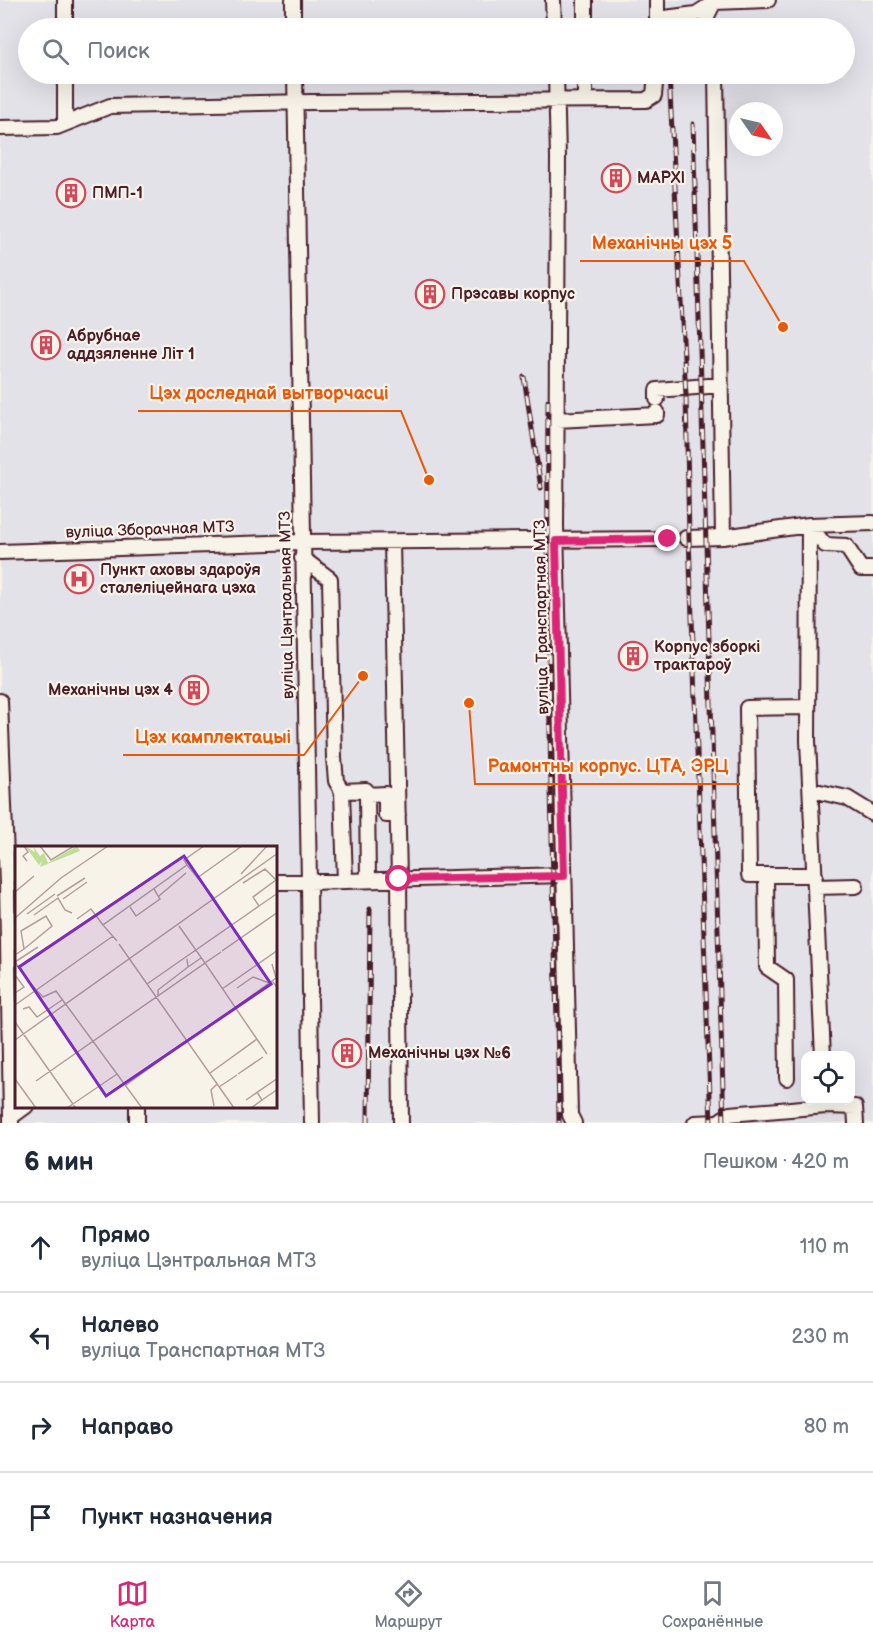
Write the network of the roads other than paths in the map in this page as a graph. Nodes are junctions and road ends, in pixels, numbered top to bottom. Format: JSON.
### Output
{"nodes":[{"id":1,"x":65,"y":0,"type":"edge"},
{"id":2,"x":293,"y":0,"type":"edge"},
{"id":3,"x":553,"y":0,"type":"edge"},
{"id":4,"x":585,"y":0,"type":"edge"},
{"id":5,"x":657,"y":0,"type":"edge"},
{"id":6,"x":768,"y":0,"type":"edge"},
{"id":7,"x":715,"y":1,"type":"edge"},
{"id":8,"x":65,"y":18,"type":"edge"},
{"id":9,"x":293,"y":18,"type":"edge"},
{"id":10,"x":554,"y":18,"type":"edge"},
{"id":11,"x":585,"y":18,"type":"edge"},
{"id":12,"x":657,"y":18,"type":"edge"},
{"id":13,"x":680,"y":18,"type":"edge"},
{"id":14,"x":707,"y":18,"type":"edge"},
{"id":15,"x":65,"y":84,"type":"edge"},
{"id":16,"x":295,"y":84,"type":"edge"},
{"id":17,"x":556,"y":84,"type":"edge"},
{"id":18,"x":585,"y":84,"type":"edge"},
{"id":19,"x":655,"y":84,"type":"edge"},
{"id":20,"x":716,"y":84,"type":"edge"},
{"id":21,"x":557,"y":99,"type":"junction"},
{"id":22,"x":585,"y":100,"type":"junction"},
{"id":23,"x":296,"y":102,"type":"junction"},
{"id":24,"x":66,"y":123,"type":"junction"},
{"id":25,"x":0,"y":128,"type":"edge"},
{"id":26,"x":721,"y":385,"type":"junction"},
{"id":27,"x":556,"y":420,"type":"junction"},
{"id":28,"x":873,"y":523,"type":"edge"},
{"id":29,"x":809,"y":525,"type":"junction"},
{"id":30,"x":723,"y":537,"type":"junction"},
{"id":31,"x":686,"y":538,"type":"dead end"},
{"id":32,"x":668,"y":539,"type":"dead end"},
{"id":33,"x":556,"y":541,"type":"junction"},
{"id":34,"x":302,"y":542,"type":"junction"},
{"id":35,"x":392,"y":542,"type":"junction"},
{"id":36,"x":0,"y":552,"type":"edge"},
{"id":37,"x":302,"y":558,"type":"junction"},
{"id":38,"x":873,"y":569,"type":"edge"},
{"id":39,"x":0,"y":701,"type":"edge"},
{"id":40,"x":808,"y":707,"type":"junction"},
{"id":41,"x":811,"y":790,"type":"junction"},
{"id":42,"x":342,"y":791,"type":"junction"},
{"id":43,"x":367,"y":795,"type":"junction"},
{"id":44,"x":873,"y":814,"type":"edge"},
{"id":45,"x":398,"y":815,"type":"junction"},
{"id":46,"x":766,"y":875,"type":"junction"},
{"id":47,"x":564,"y":876,"type":"junction"},
{"id":48,"x":399,"y":879,"type":"junction"},
{"id":49,"x":368,"y":880,"type":"junction"},
{"id":50,"x":345,"y":881,"type":"junction"},
{"id":51,"x":815,"y":881,"type":"junction"},
{"id":52,"x":278,"y":882,"type":"edge"},
{"id":53,"x":309,"y":882,"type":"junction"},
{"id":54,"x":8,"y":884,"type":"edge"},
{"id":55,"x":856,"y":886,"type":"dead end"},
{"id":56,"x":823,"y":1051,"type":"edge"},
{"id":57,"x":787,"y":1078,"type":"dead end"},
{"id":58,"x":812,"y":1105,"type":"edge"},
{"id":59,"x":840,"y":1105,"type":"edge"},
{"id":60,"x":25,"y":1108,"type":"edge"},
{"id":61,"x":730,"y":1118,"type":"edge"},
{"id":62,"x":11,"y":1120,"type":"edge"},
{"id":63,"x":312,"y":1123,"type":"edge"},
{"id":64,"x":401,"y":1123,"type":"edge"},
{"id":65,"x":574,"y":1123,"type":"edge"},
{"id":66,"x":695,"y":1123,"type":"edge"},
{"id":67,"x":856,"y":1123,"type":"edge"}],
"edges":[{"from":1,"to":8,"type":"lane"},
{"from":2,"to":9,"type":"lane"},
{"from":3,"to":10,"type":"lane"},
{"from":4,"to":11,"type":"lane"},
{"from":5,"to":12,"type":"lane"},
{"from":6,"to":7,"type":"lane"},
{"from":7,"to":13,"type":"lane"},
{"from":7,"to":14,"type":"lane"},
{"from":15,"to":24,"type":"lane"},
{"from":16,"to":23,"type":"lane","name":"вуліца Цэнтральная МТЗ"},
{"from":17,"to":21,"type":"lane","name":"вуліца Транспартная МТЗ"},
{"from":18,"to":22,"type":"lane"},
{"from":19,"to":22,"type":"lane"},
{"from":20,"to":26,"type":"lane"},
{"from":21,"to":22,"type":"lane"},
{"from":21,"to":23,"type":"lane"},
{"from":21,"to":27,"type":"lane","name":"вуліца Транспартная МТЗ"},
{"from":23,"to":24,"type":"lane"},
{"from":23,"to":34,"type":"lane","name":"вуліца Цэнтральная МТЗ"},
{"from":24,"to":25,"type":"lane"},
{"from":26,"to":27,"type":"lane"},
{"from":26,"to":30,"type":"lane"},
{"from":27,"to":33,"type":"lane","name":"вуліца Транспартная МТЗ"},
{"from":28,"to":29,"type":"lane"},
{"from":29,"to":30,"type":"lane"},
{"from":29,"to":38,"type":"lane"},
{"from":29,"to":40,"type":"lane"},
{"from":30,"to":31,"type":"lane"},
{"from":32,"to":33,"type":"lane","name":"вуліца Зборачная МТЗ"},
{"from":33,"to":35,"type":"lane","name":"вуліца Зборачная МТЗ"},
{"from":33,"to":47,"type":"lane","name":"вуліца Транспартная МТЗ"},
{"from":34,"to":35,"type":"lane","name":"вуліца Зборачная МТЗ"},
{"from":34,"to":36,"type":"lane","name":"вуліца Зборачная МТЗ"},
{"from":34,"to":37,"type":"lane","name":"вуліца Цэнтральная МТЗ"},
{"from":35,"to":45,"type":"lane"},
{"from":37,"to":42,"type":"lane"},
{"from":37,"to":53,"type":"lane","name":"вуліца Цэнтральная МТЗ"},
{"from":39,"to":54,"type":"lane"},
{"from":40,"to":41,"type":"lane"},
{"from":40,"to":46,"type":"lane"},
{"from":41,"to":44,"type":"lane"},
{"from":41,"to":51,"type":"lane"},
{"from":42,"to":43,"type":"lane"},
{"from":42,"to":50,"type":"lane"},
{"from":43,"to":45,"type":"lane"},
{"from":43,"to":49,"type":"lane"},
{"from":45,"to":48,"type":"lane"},
{"from":46,"to":51,"type":"lane"},
{"from":46,"to":57,"type":"lane"},
{"from":47,"to":48,"type":"lane"},
{"from":47,"to":65,"type":"lane","name":"вуліца Транспартная МТЗ"},
{"from":48,"to":49,"type":"lane"},
{"from":48,"to":64,"type":"lane"},
{"from":49,"to":50,"type":"lane"},
{"from":50,"to":53,"type":"lane"},
{"from":51,"to":55,"type":"lane"},
{"from":51,"to":56,"type":"lane"},
{"from":52,"to":53,"type":"lane"},
{"from":53,"to":63,"type":"lane","name":"вуліца Цэнтральная МТЗ"},
{"from":54,"to":62,"type":"lane"},
{"from":58,"to":61,"type":"lane"},
{"from":59,"to":67,"type":"lane"},
{"from":60,"to":62,"type":"lane"},
{"from":61,"to":66,"type":"lane"}]}
